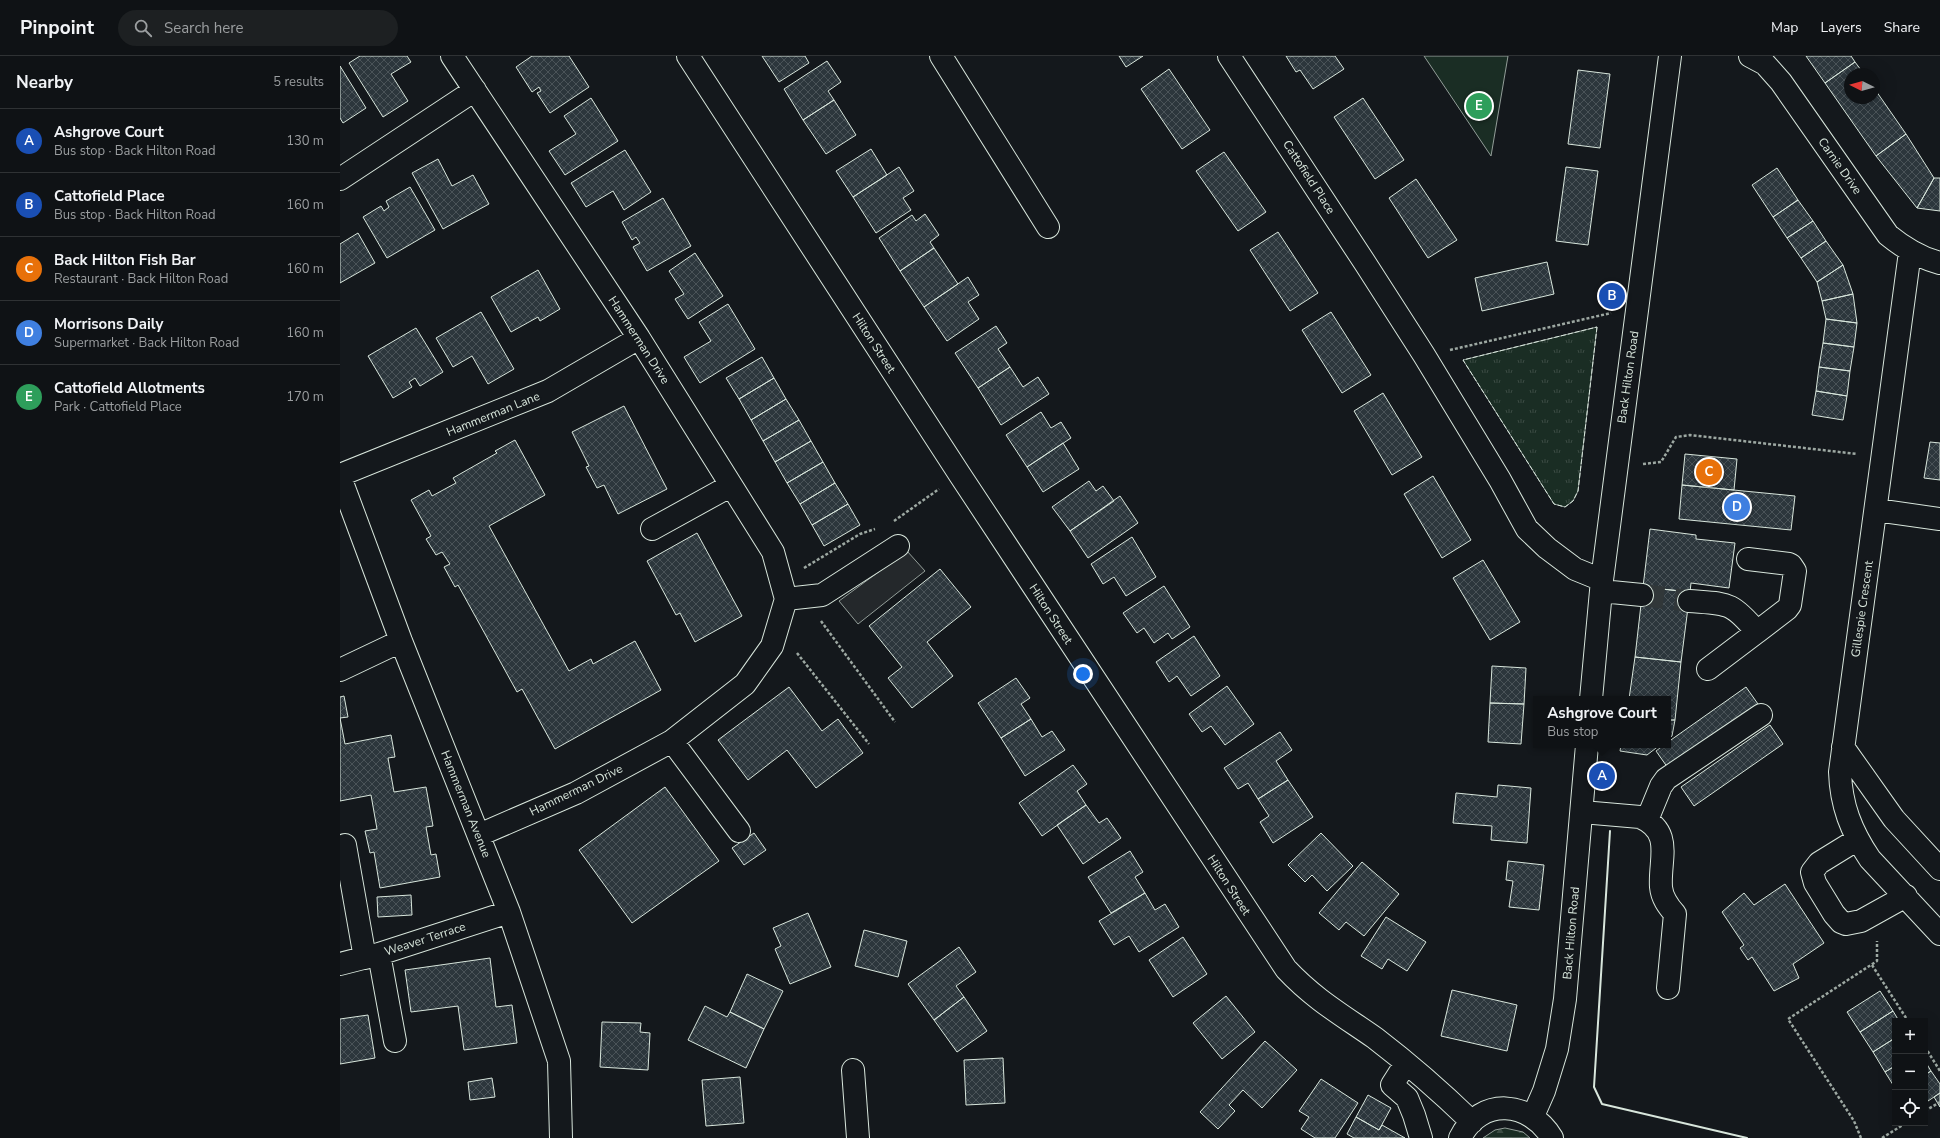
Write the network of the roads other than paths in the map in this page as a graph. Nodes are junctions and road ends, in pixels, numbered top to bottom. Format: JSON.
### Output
{"nodes":[{"id":1,"x":452,"y":56,"type":"edge"},
{"id":2,"x":688,"y":56,"type":"edge"},
{"id":3,"x":941,"y":56,"type":"edge"},
{"id":4,"x":1229,"y":56,"type":"edge"},
{"id":5,"x":1670,"y":56,"type":"edge"},
{"id":6,"x":1750,"y":56,"type":"edge"},
{"id":7,"x":475,"y":90,"type":"junction"},
{"id":8,"x":340,"y":179,"type":"edge"},
{"id":9,"x":1048,"y":227,"type":"dead end"},
{"id":10,"x":1910,"y":252,"type":"junction"},
{"id":11,"x":1940,"y":264,"type":"edge"},
{"id":12,"x":639,"y":338,"type":"junction"},
{"id":13,"x":340,"y":476,"type":"edge"},
{"id":14,"x":730,"y":486,"type":"junction"},
{"id":15,"x":1876,"y":510,"type":"junction"},
{"id":16,"x":1940,"y":519,"type":"edge"},
{"id":17,"x":652,"y":529,"type":"dead end"},
{"id":18,"x":898,"y":546,"type":"dead end"},
{"id":19,"x":1748,"y":559,"type":"dead end"},
{"id":20,"x":1601,"y":586,"type":"junction"},
{"id":21,"x":790,"y":592,"type":"junction"},
{"id":22,"x":1642,"y":596,"type":"tunnel mouth"},
{"id":23,"x":1689,"y":601,"type":"tunnel mouth"},
{"id":24,"x":1757,"y":632,"type":"junction"},
{"id":25,"x":401,"y":641,"type":"junction"},
{"id":26,"x":1708,"y":669,"type":"dead end"},
{"id":27,"x":340,"y":670,"type":"edge"},
{"id":28,"x":1591,"y":696,"type":"edge"},
{"id":29,"x":1761,"y":715,"type":"dead end"},
{"id":30,"x":672,"y":741,"type":"junction"},
{"id":31,"x":1843,"y":747,"type":"junction"},
{"id":32,"x":1587,"y":748,"type":"edge"},
{"id":33,"x":1582,"y":812,"type":"junction"},
{"id":34,"x":1647,"y":820,"type":"junction"},
{"id":35,"x":739,"y":831,"type":"dead end"},
{"id":36,"x":479,"y":835,"type":"junction"},
{"id":37,"x":1858,"y":839,"type":"junction"},
{"id":38,"x":345,"y":845,"type":"dead end"},
{"id":39,"x":1940,"y":869,"type":"edge"},
{"id":40,"x":1906,"y":896,"type":"junction"},
{"id":41,"x":509,"y":912,"type":"junction"},
{"id":42,"x":1940,"y":934,"type":"edge"},
{"id":43,"x":372,"y":956,"type":"junction"},
{"id":44,"x":340,"y":964,"type":"edge"},
{"id":45,"x":1668,"y":988,"type":"dead end"},
{"id":46,"x":395,"y":1041,"type":"dead end"},
{"id":47,"x":1406,"y":1063,"type":"junction"},
{"id":48,"x":853,"y":1070,"type":"dead end"},
{"id":49,"x":1533,"y":1116,"type":"junction"},
{"id":50,"x":1466,"y":1130,"type":"edge"},
{"id":51,"x":561,"y":1138,"type":"edge"},
{"id":52,"x":858,"y":1138,"type":"edge"},
{"id":53,"x":1421,"y":1138,"type":"edge"},
{"id":54,"x":1552,"y":1138,"type":"edge"}],
"edges":[{"from":1,"to":7,"type":"street","name":"Hammerman Drive"},
{"from":2,"to":47,"type":"street","name":"Hilton Street"},
{"from":3,"to":9,"type":"street"},
{"from":4,"to":20,"type":"street","name":"Cattofield Place"},
{"from":5,"to":20,"type":"street","name":"Back Hilton Road"},
{"from":6,"to":10,"type":"street","name":"Carnie Drive"},
{"from":7,"to":8,"type":"street"},
{"from":7,"to":12,"type":"street","name":"Hammerman Drive"},
{"from":10,"to":11,"type":"street","name":"Carnie Drive"},
{"from":10,"to":15,"type":"street","name":"Gillespie Crescent"},
{"from":12,"to":13,"type":"street","name":"Hammerman Lane"},
{"from":12,"to":14,"type":"street","name":"Hammerman Drive"},
{"from":13,"to":25,"type":"street","name":"Hammerman Avenue"},
{"from":14,"to":17,"type":"street"},
{"from":14,"to":21,"type":"street","name":"Hammerman Drive"},
{"from":15,"to":16,"type":"street"},
{"from":15,"to":31,"type":"street","name":"Gillespie Crescent"},
{"from":18,"to":21,"type":"street"},
{"from":19,"to":24,"type":"street"},
{"from":20,"to":22,"type":"street","name":"Cattofield Place"},
{"from":20,"to":28,"type":"street","name":"Back Hilton Road"},
{"from":21,"to":30,"type":"street","name":"Hammerman Drive"},
{"from":23,"to":24,"type":"street"},
{"from":24,"to":26,"type":"street"},
{"from":25,"to":27,"type":"street"},
{"from":25,"to":36,"type":"street","name":"Hammerman Avenue"},
{"from":29,"to":34,"type":"street"},
{"from":30,"to":35,"type":"street"},
{"from":30,"to":36,"type":"street","name":"Hammerman Drive"},
{"from":31,"to":37,"type":"street","name":"Gillespie Crescent"},
{"from":31,"to":39,"type":"street"},
{"from":32,"to":33,"type":"street","name":"Back Hilton Road"},
{"from":33,"to":34,"type":"street"},
{"from":33,"to":49,"type":"street","name":"Back Hilton Road"},
{"from":34,"to":45,"type":"street"},
{"from":36,"to":41,"type":"street","name":"Hammerman Avenue"},
{"from":37,"to":40,"type":"street","name":"Gillespie Crescent"},
{"from":37,"to":40,"type":"street"},
{"from":38,"to":43,"type":"street"},
{"from":40,"to":42,"type":"street","name":"Gillespie Crescent"},
{"from":41,"to":43,"type":"street","name":"Weaver Terrace"},
{"from":41,"to":51,"type":"street","name":"Hammerman Avenue"},
{"from":43,"to":44,"type":"street","name":"Weaver Terrace"},
{"from":43,"to":46,"type":"street"},
{"from":47,"to":50,"type":"street","name":"Hilton Street"},
{"from":47,"to":53,"type":"street"},
{"from":48,"to":52,"type":"street"},
{"from":49,"to":50,"type":"street"},
{"from":49,"to":54,"type":"street"}]}
